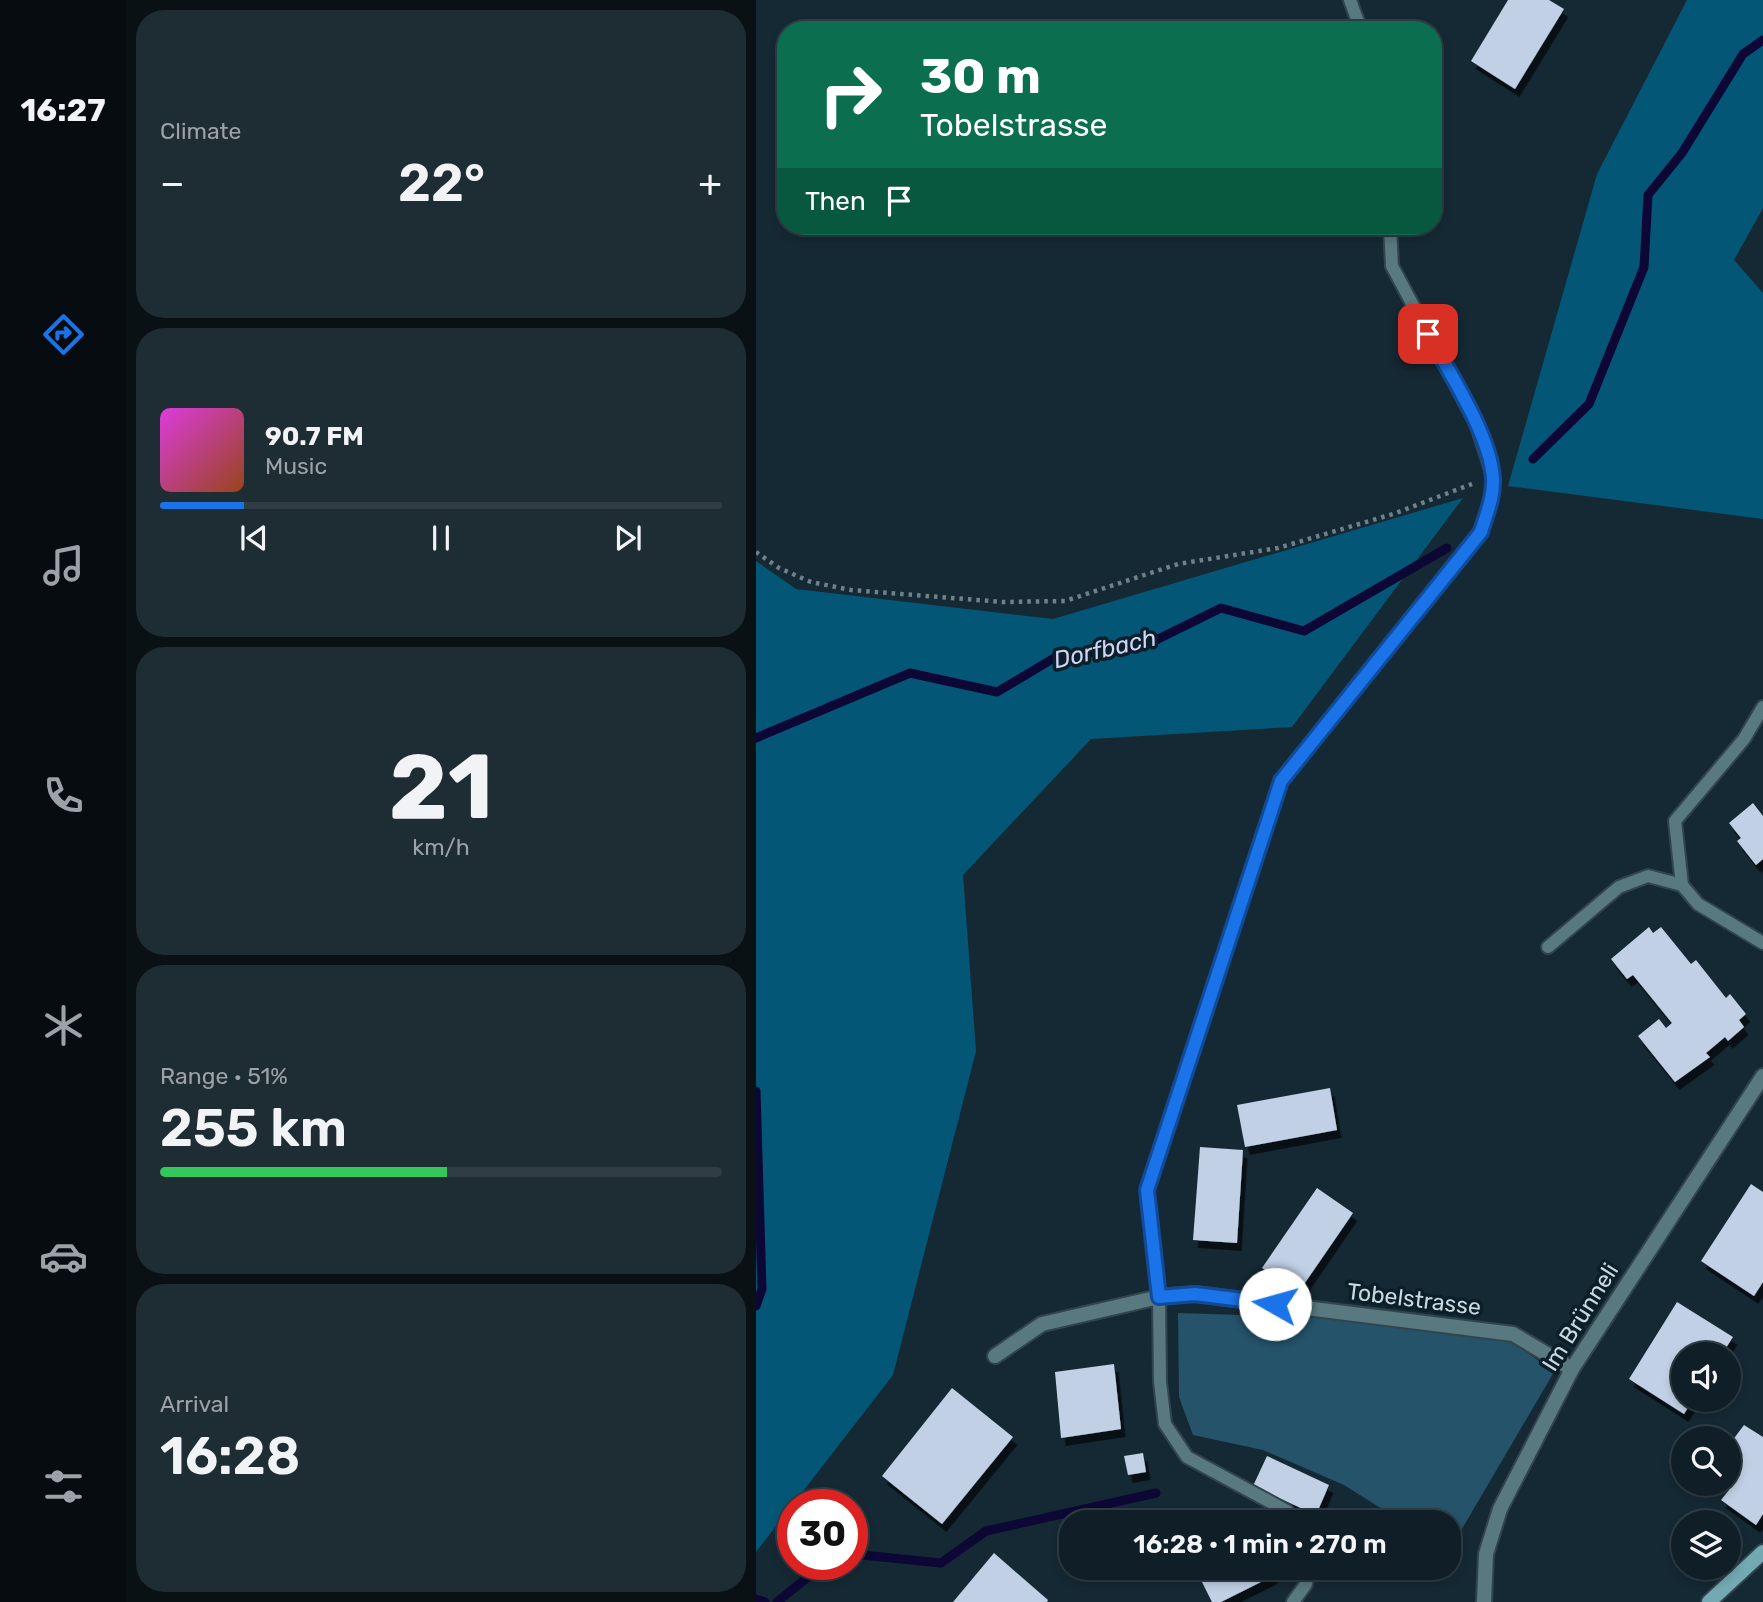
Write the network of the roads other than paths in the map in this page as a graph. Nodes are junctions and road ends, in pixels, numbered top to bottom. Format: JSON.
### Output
{"nodes":[{"id":1,"x":1350,"y":0,"type":"edge"},
{"id":2,"x":1358,"y":21,"type":"edge"},
{"id":3,"x":1390,"y":235,"type":"edge"},
{"id":4,"x":1763,"y":707,"type":"edge"},
{"id":5,"x":1682,"y":885,"type":"junction"},
{"id":6,"x":1763,"y":943,"type":"edge"},
{"id":7,"x":1548,"y":947,"type":"dead end"},
{"id":8,"x":1763,"y":1076,"type":"edge"},
{"id":9,"x":1159,"y":1297,"type":"junction"},
{"id":10,"x":995,"y":1356,"type":"dead end"},
{"id":11,"x":1572,"y":1369,"type":"junction"},
{"id":12,"x":1285,"y":1510,"type":"edge"},
{"id":13,"x":1763,"y":1552,"type":"edge"},
{"id":14,"x":1306,"y":1580,"type":"edge"},
{"id":15,"x":1293,"y":1602,"type":"edge"},
{"id":16,"x":1484,"y":1602,"type":"edge"},
{"id":17,"x":1709,"y":1602,"type":"edge"}],
"edges":[{"from":1,"to":2,"type":"lane"},
{"from":3,"to":9,"type":"lane"},
{"from":4,"to":5,"type":"lane"},
{"from":5,"to":6,"type":"lane"},
{"from":5,"to":7,"type":"lane"},
{"from":8,"to":11,"type":"street","name":"Im Brünneli"},
{"from":9,"to":10,"type":"street","name":"Tobelstrasse"},
{"from":9,"to":11,"type":"street","name":"Tobelstrasse"},
{"from":9,"to":12,"type":"lane"},
{"from":11,"to":16,"type":"street","name":"Im Brünneli"},
{"from":13,"to":17,"type":"main road"},
{"from":14,"to":15,"type":"lane"}]}
